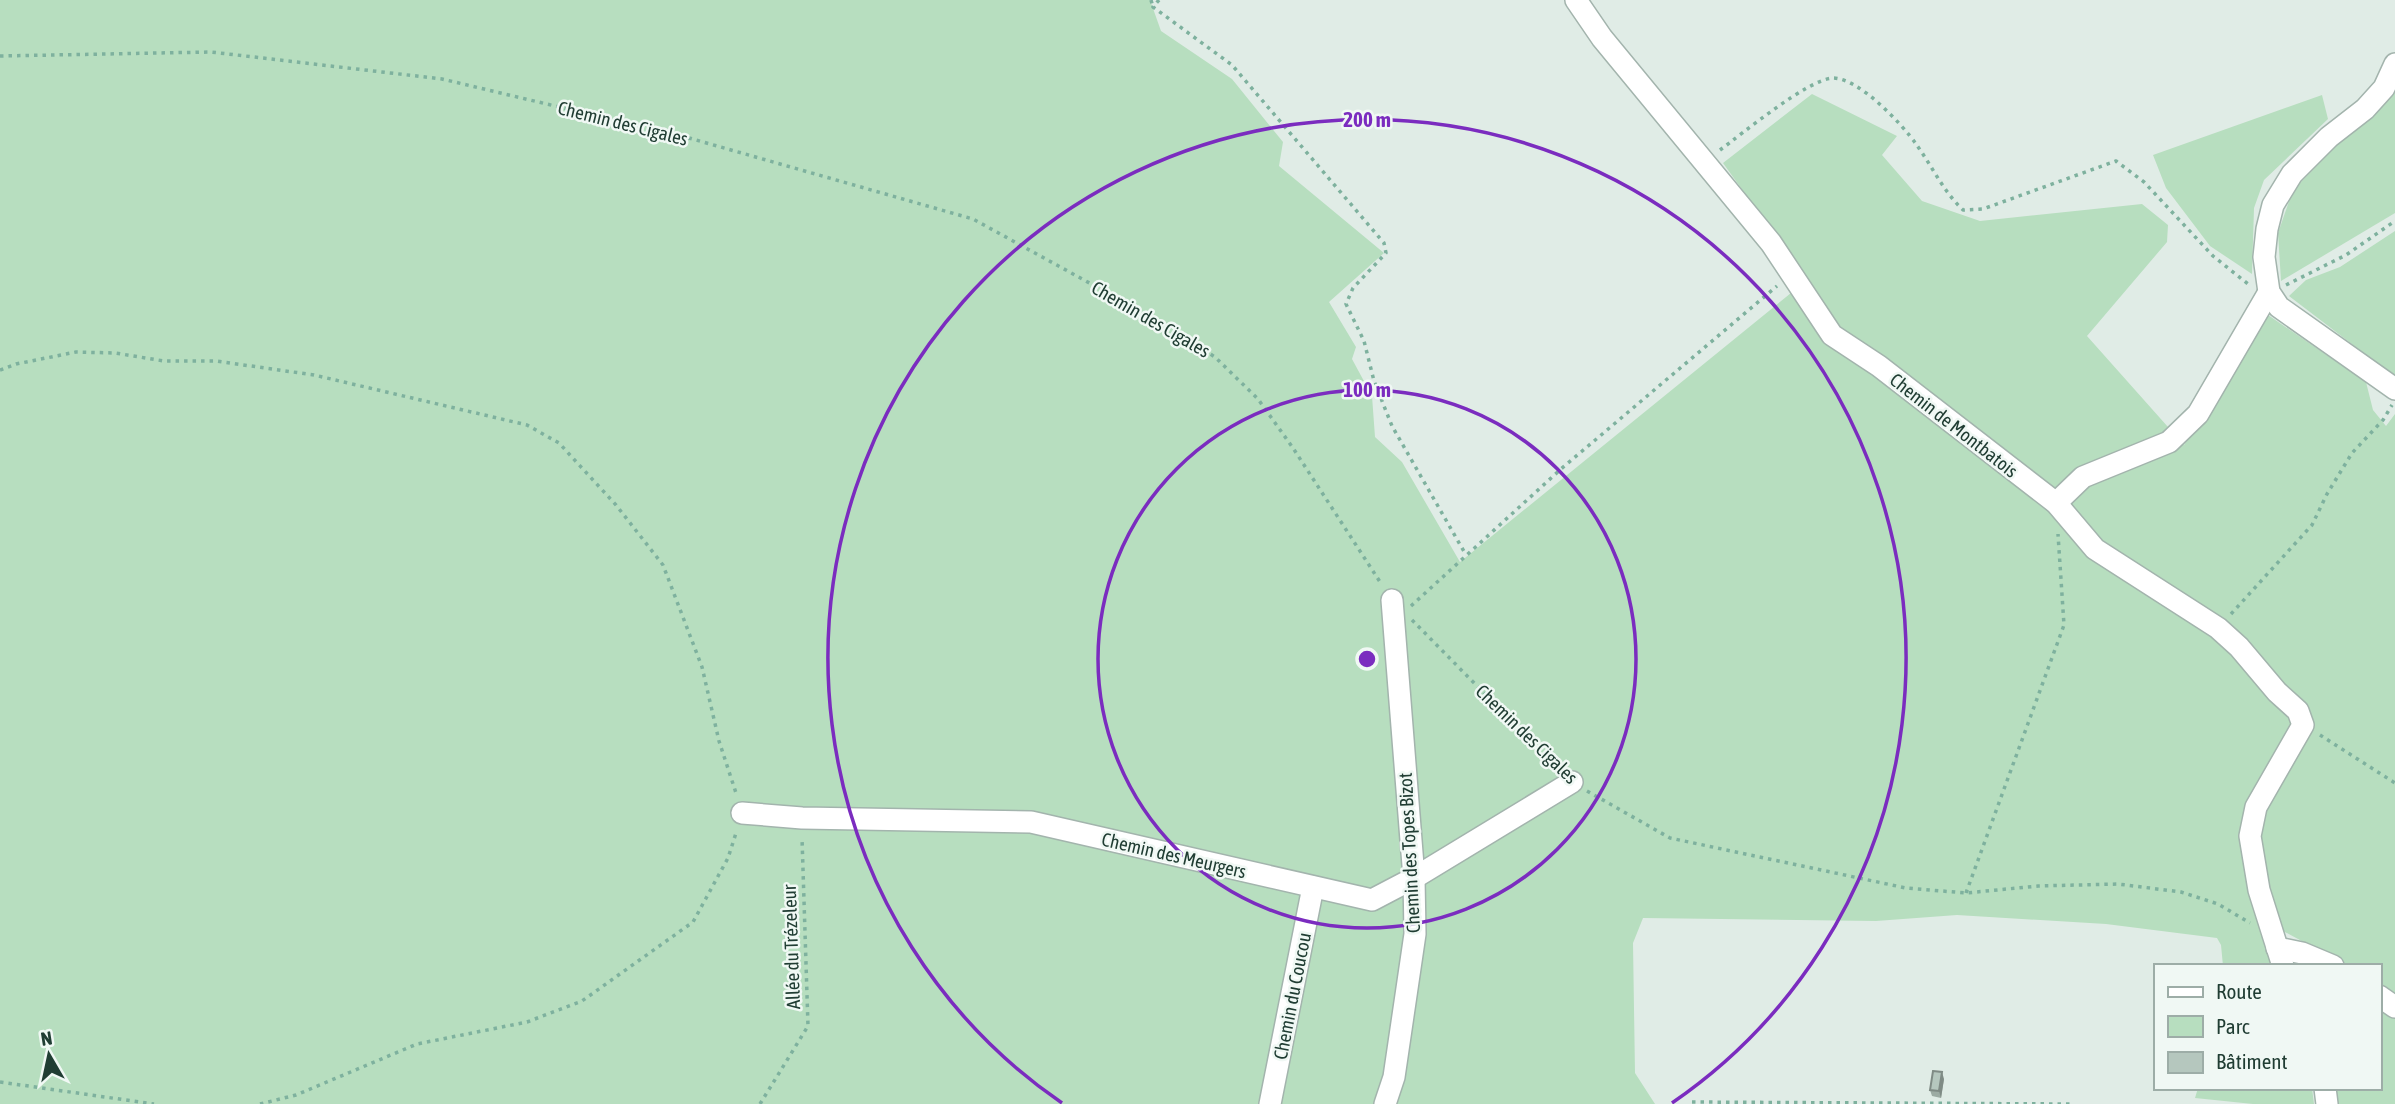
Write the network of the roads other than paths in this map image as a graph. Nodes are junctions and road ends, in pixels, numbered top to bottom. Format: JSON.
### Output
{"nodes":[{"id":1,"x":1576,"y":0,"type":"edge"},
{"id":2,"x":2395,"y":64,"type":"edge"},
{"id":3,"x":2269,"y":295,"type":"junction"},
{"id":4,"x":2395,"y":388,"type":"edge"},
{"id":5,"x":2056,"y":503,"type":"junction"},
{"id":6,"x":1398,"y":607,"type":"road end"},
{"id":7,"x":1572,"y":782,"type":"road end"},
{"id":8,"x":742,"y":813,"type":"road end"},
{"id":9,"x":1413,"y":878,"type":"junction"},
{"id":10,"x":1313,"y":887,"type":"junction"},
{"id":11,"x":2278,"y":950,"type":"edge"},
{"id":12,"x":2330,"y":964,"type":"edge"},
{"id":13,"x":1269,"y":1104,"type":"edge"},
{"id":14,"x":1385,"y":1104,"type":"edge"}],
"edges":[{"from":1,"to":5,"type":"street","name":"Chemin de Montbatois"},
{"from":2,"to":3,"type":"street"},
{"from":3,"to":4,"type":"street"},
{"from":3,"to":5,"type":"street"},
{"from":5,"to":11,"type":"street","name":"Chemin de Montbatois"},
{"from":6,"to":9,"type":"street","name":"Chemin des Topes Bizot"},
{"from":7,"to":9,"type":"street","name":"Chemin des Meurgers"},
{"from":8,"to":10,"type":"street","name":"Chemin des Meurgers"},
{"from":9,"to":10,"type":"street","name":"Chemin des Meurgers"},
{"from":9,"to":14,"type":"street","name":"Chemin des Topes Bizot"},
{"from":10,"to":13,"type":"street","name":"Chemin du Coucou"},
{"from":11,"to":12,"type":"street"}]}
